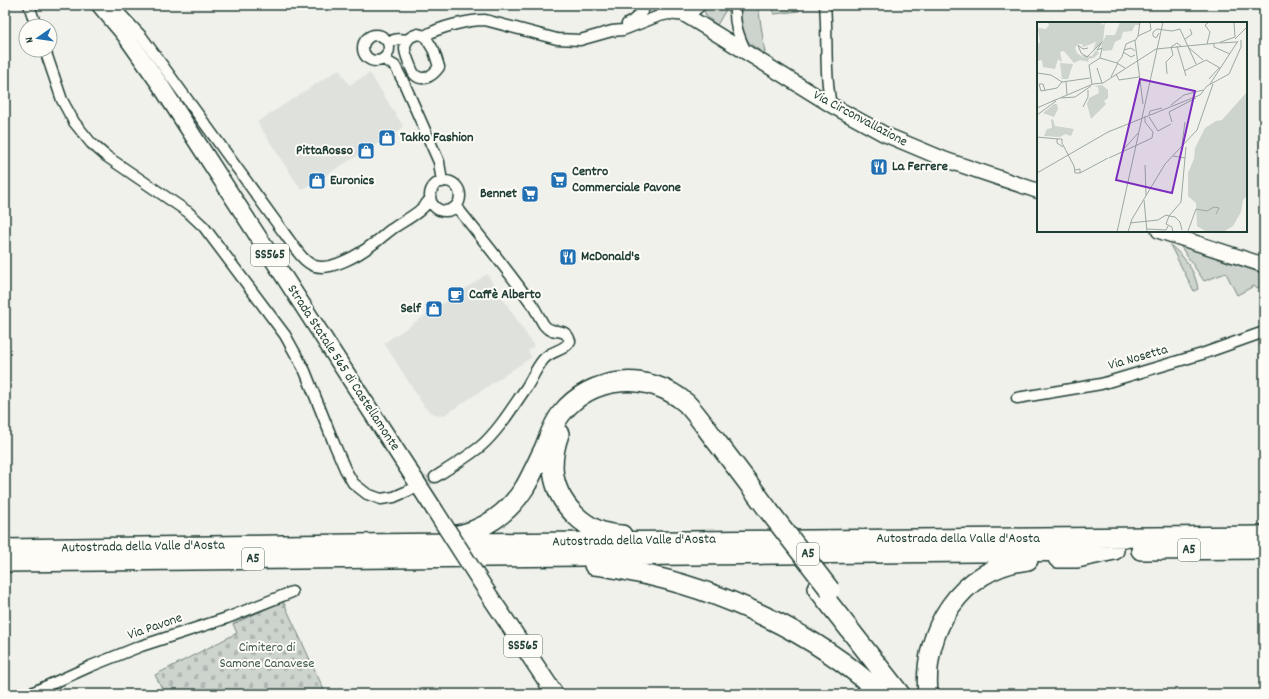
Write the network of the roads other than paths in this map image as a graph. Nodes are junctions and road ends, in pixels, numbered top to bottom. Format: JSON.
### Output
{"nodes":[{"id":1,"x":29,"y":5,"type":"edge"},
{"id":2,"x":100,"y":5,"type":"edge"},
{"id":3,"x":112,"y":5,"type":"edge"},
{"id":4,"x":646,"y":5,"type":"edge"},
{"id":5,"x":660,"y":5,"type":"edge"},
{"id":6,"x":699,"y":5,"type":"edge"},
{"id":7,"x":735,"y":5,"type":"edge"},
{"id":8,"x":825,"y":5,"type":"edge"},
{"id":9,"x":678,"y":13,"type":"junction"},
{"id":10,"x":33,"y":18,"type":"edge"},
{"id":11,"x":612,"y":31,"type":"junction"},
{"id":12,"x":715,"y":33,"type":"junction"},
{"id":13,"x":425,"y":36,"type":"junction"},
{"id":14,"x":408,"y":40,"type":"junction"},
{"id":15,"x":389,"y":43,"type":"junction"},
{"id":16,"x":746,"y":52,"type":"junction"},
{"id":17,"x":48,"y":58,"type":"edge"},
{"id":18,"x":384,"y":59,"type":"junction"},
{"id":19,"x":831,"y":105,"type":"junction"},
{"id":20,"x":442,"y":182,"type":"junction"},
{"id":21,"x":1037,"y":191,"type":"edge"},
{"id":22,"x":430,"y":199,"type":"junction"},
{"id":23,"x":456,"y":206,"type":"junction"},
{"id":24,"x":1162,"y":232,"type":"edge"},
{"id":25,"x":1264,"y":265,"type":"edge"},
{"id":26,"x":1264,"y":332,"type":"edge"},
{"id":27,"x":1017,"y":398,"type":"dead end"},
{"id":28,"x":435,"y":476,"type":"tunnel mouth"},
{"id":29,"x":410,"y":490,"type":"tunnel mouth"},
{"id":30,"x":764,"y":510,"type":"junction"},
{"id":31,"x":1264,"y":536,"type":"edge"},
{"id":32,"x":709,"y":540,"type":"junction"},
{"id":33,"x":353,"y":544,"type":"junction"},
{"id":34,"x":5,"y":549,"type":"edge"},
{"id":35,"x":1264,"y":549,"type":"edge"},
{"id":36,"x":1114,"y":550,"type":"junction"},
{"id":37,"x":501,"y":557,"type":"junction"},
{"id":38,"x":5,"y":562,"type":"edge"},
{"id":39,"x":824,"y":589,"type":"junction"},
{"id":40,"x":292,"y":592,"type":"dead end"},
{"id":41,"x":29,"y":694,"type":"edge"},
{"id":42,"x":555,"y":694,"type":"edge"},
{"id":43,"x":881,"y":694,"type":"edge"},
{"id":44,"x":900,"y":694,"type":"edge"},
{"id":45,"x":910,"y":694,"type":"edge"},
{"id":46,"x":928,"y":694,"type":"edge"}],
"edges":[{"from":1,"to":10,"type":"street"},
{"from":2,"to":42,"type":"main road","name":"Strada Statale 565 di Castellamonte","number":"SS565","bridge":true},
{"from":3,"to":22,"type":"street"},
{"from":4,"to":11,"type":"street"},
{"from":5,"to":9,"type":"main road","name":"Via Circonvallazione"},
{"from":6,"to":9,"type":"main road","name":"Via Circonvallazione"},
{"from":6,"to":12,"type":"main road","name":"Via Circonvallazione"},
{"from":7,"to":16,"type":"street"},
{"from":8,"to":19,"type":"street"},
{"from":9,"to":11,"type":"street"},
{"from":9,"to":12,"type":"main road","name":"Via Circonvallazione"},
{"from":11,"to":13,"type":"street"},
{"from":12,"to":16,"type":"main road","name":"Via Circonvallazione"},
{"from":13,"to":14,"type":"street"},
{"from":13,"to":14,"type":"street"},
{"from":14,"to":15,"type":"street"},
{"from":15,"to":18,"type":"street"},
{"from":15,"to":18,"type":"street"},
{"from":16,"to":19,"type":"main road","name":"Via Circonvallazione"},
{"from":17,"to":29,"type":"street"},
{"from":18,"to":20,"type":"street"},
{"from":19,"to":21,"type":"main road","name":"Via Circonvallazione"},
{"from":20,"to":22,"type":"street"},
{"from":20,"to":23,"type":"street"},
{"from":22,"to":23,"type":"street"},
{"from":23,"to":28,"type":"street"},
{"from":24,"to":25,"type":"main road"},
{"from":26,"to":27,"type":"street","name":"Via Nosetta"},
{"from":30,"to":32,"type":"highway"},
{"from":30,"to":33,"type":"highway"},
{"from":30,"to":39,"type":"highway","bridge":true},
{"from":31,"to":32,"type":"highway","name":"Autostrada della Valle d'Aosta","number":"A5"},
{"from":32,"to":33,"type":"highway","name":"Autostrada della Valle d'Aosta","number":"A5"},
{"from":33,"to":34,"type":"highway","name":"Autostrada della Valle d'Aosta","number":"A5"},
{"from":35,"to":36,"type":"highway","name":"Autostrada della Valle d'Aosta","number":"A5"},
{"from":36,"to":37,"type":"highway","name":"Autostrada della Valle d'Aosta","number":"A5"},
{"from":36,"to":46,"type":"highway"},
{"from":37,"to":38,"type":"highway","name":"Autostrada della Valle d'Aosta","number":"A5"},
{"from":37,"to":43,"type":"highway"},
{"from":39,"to":44,"type":"highway"},
{"from":39,"to":45,"type":"highway"},
{"from":40,"to":41,"type":"street","name":"Via Pavone"}]}
